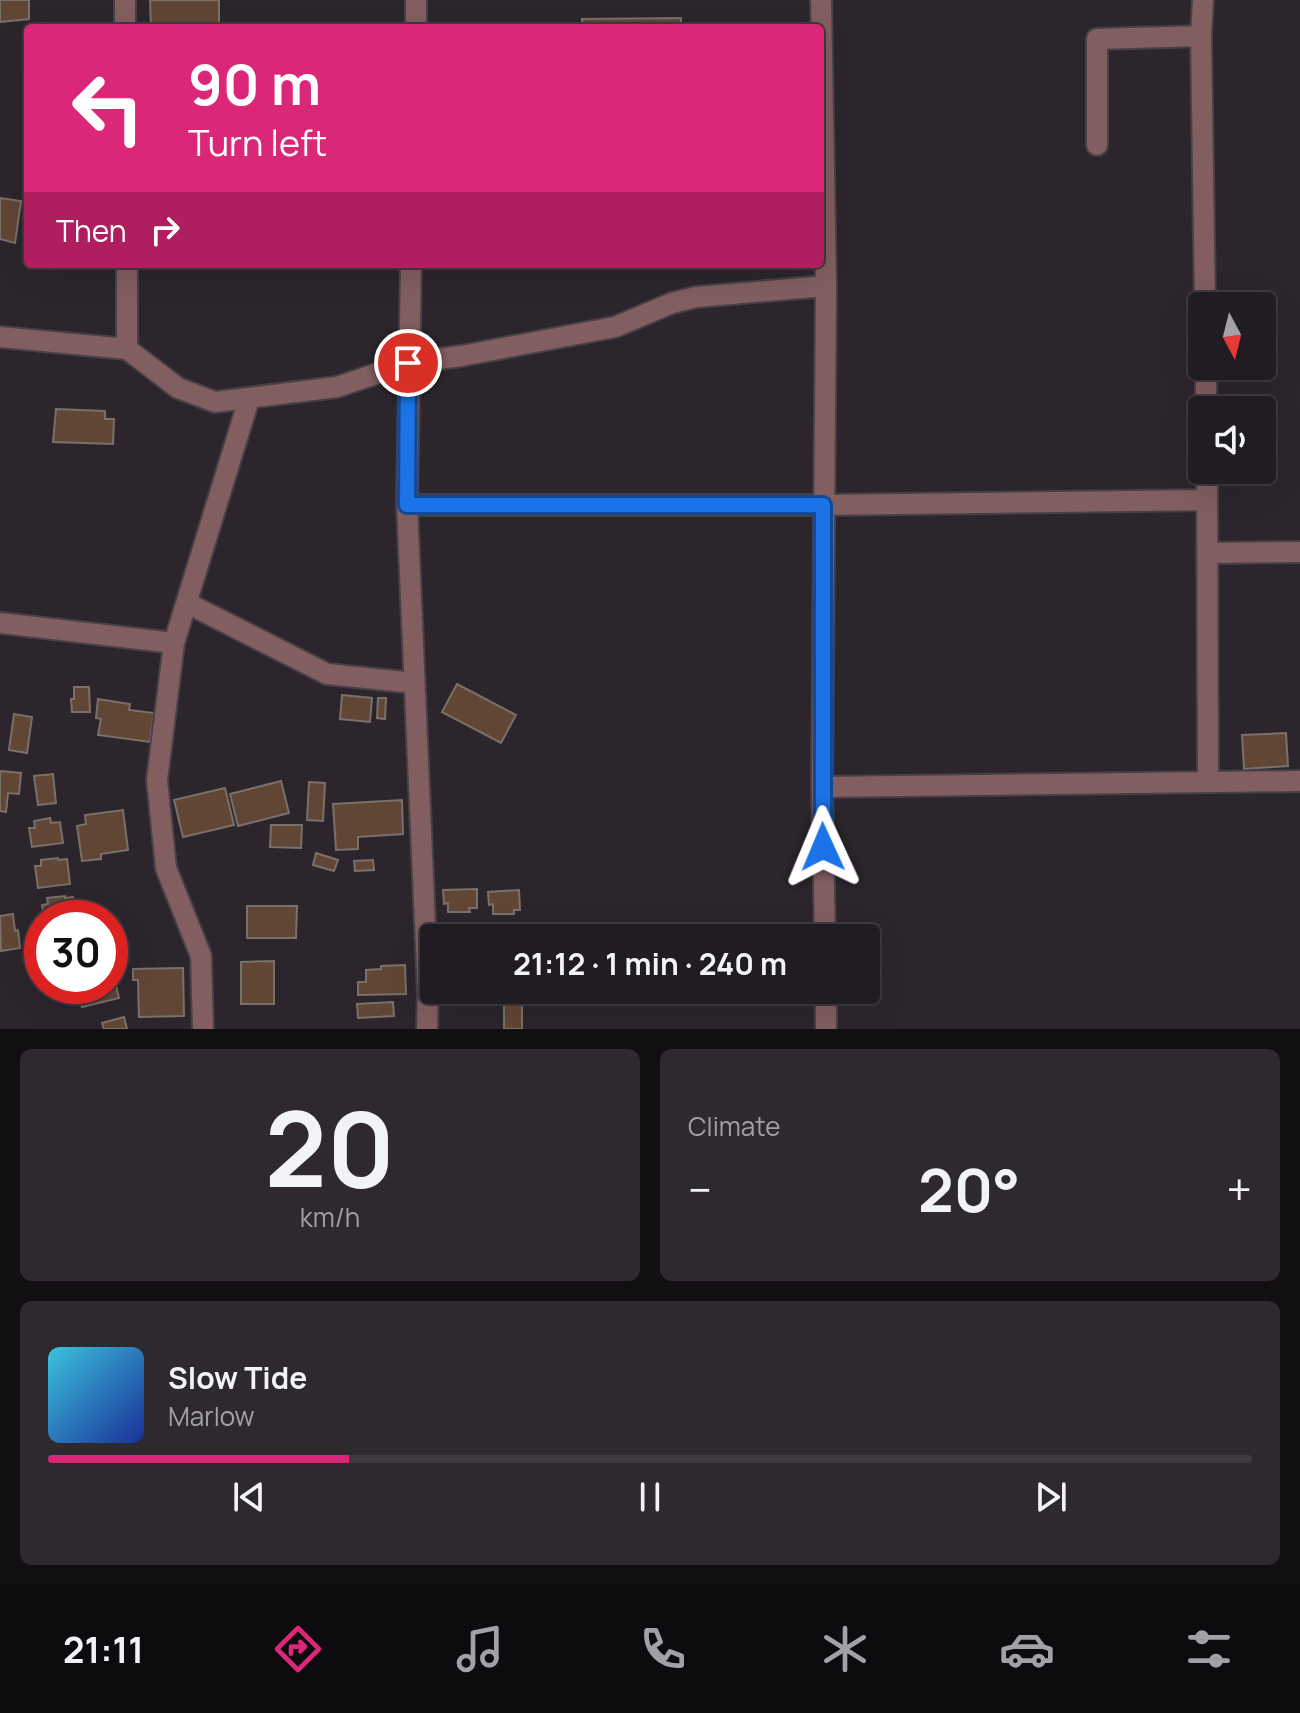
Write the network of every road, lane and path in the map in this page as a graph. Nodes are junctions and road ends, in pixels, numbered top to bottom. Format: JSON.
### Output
{"nodes":[{"id":1,"x":125,"y":0,"type":"edge"},
{"id":2,"x":416,"y":0,"type":"edge"},
{"id":3,"x":821,"y":0,"type":"edge"},
{"id":4,"x":1203,"y":0,"type":"edge"},
{"id":5,"x":125,"y":24,"type":"edge"},
{"id":6,"x":416,"y":24,"type":"edge"},
{"id":7,"x":821,"y":24,"type":"edge"},
{"id":8,"x":1201,"y":36,"type":"junction"},
{"id":9,"x":1097,"y":145,"type":"dead end"},
{"id":10,"x":824,"y":172,"type":"edge"},
{"id":11,"x":127,"y":268,"type":"edge"},
{"id":12,"x":411,"y":268,"type":"edge"},
{"id":13,"x":826,"y":286,"type":"junction"},
{"id":14,"x":1205,"y":292,"type":"edge"},
{"id":15,"x":0,"y":337,"type":"edge"},
{"id":16,"x":127,"y":349,"type":"junction"},
{"id":17,"x":408,"y":363,"type":"junction"},
{"id":18,"x":249,"y":399,"type":"junction"},
{"id":19,"x":1207,"y":484,"type":"edge"},
{"id":20,"x":1207,"y":500,"type":"junction"},
{"id":21,"x":407,"y":505,"type":"junction"},
{"id":22,"x":823,"y":505,"type":"junction"},
{"id":23,"x":1300,"y":552,"type":"edge"},
{"id":24,"x":1207,"y":553,"type":"junction"},
{"id":25,"x":187,"y":603,"type":"junction"},
{"id":26,"x":0,"y":623,"type":"edge"},
{"id":27,"x":174,"y":643,"type":"junction"},
{"id":28,"x":414,"y":683,"type":"junction"},
{"id":29,"x":1300,"y":781,"type":"edge"},
{"id":30,"x":1208,"y":782,"type":"junction"},
{"id":31,"x":822,"y":787,"type":"junction"},
{"id":32,"x":825,"y":924,"type":"edge"},
{"id":33,"x":826,"y":1004,"type":"edge"},
{"id":34,"x":203,"y":1029,"type":"edge"},
{"id":35,"x":427,"y":1029,"type":"edge"},
{"id":36,"x":826,"y":1029,"type":"edge"}],
"edges":[{"from":1,"to":5,"type":"street"},
{"from":2,"to":6,"type":"street"},
{"from":3,"to":7,"type":"street"},
{"from":4,"to":8,"type":"street"},
{"from":8,"to":9,"type":"street"},
{"from":8,"to":14,"type":"street"},
{"from":10,"to":13,"type":"street"},
{"from":11,"to":16,"type":"street"},
{"from":12,"to":17,"type":"street"},
{"from":13,"to":17,"type":"street"},
{"from":13,"to":22,"type":"street"},
{"from":15,"to":16,"type":"street"},
{"from":16,"to":18,"type":"street"},
{"from":17,"to":18,"type":"street"},
{"from":17,"to":21,"type":"street"},
{"from":18,"to":25,"type":"street"},
{"from":19,"to":20,"type":"street"},
{"from":20,"to":22,"type":"street"},
{"from":20,"to":24,"type":"street"},
{"from":21,"to":22,"type":"street"},
{"from":21,"to":28,"type":"street"},
{"from":22,"to":31,"type":"street"},
{"from":23,"to":24,"type":"street"},
{"from":24,"to":30,"type":"street"},
{"from":25,"to":27,"type":"street"},
{"from":25,"to":28,"type":"street"},
{"from":26,"to":27,"type":"street"},
{"from":27,"to":34,"type":"street"},
{"from":28,"to":35,"type":"street"},
{"from":29,"to":30,"type":"street"},
{"from":30,"to":31,"type":"street"},
{"from":31,"to":32,"type":"street"},
{"from":33,"to":36,"type":"street"}]}
